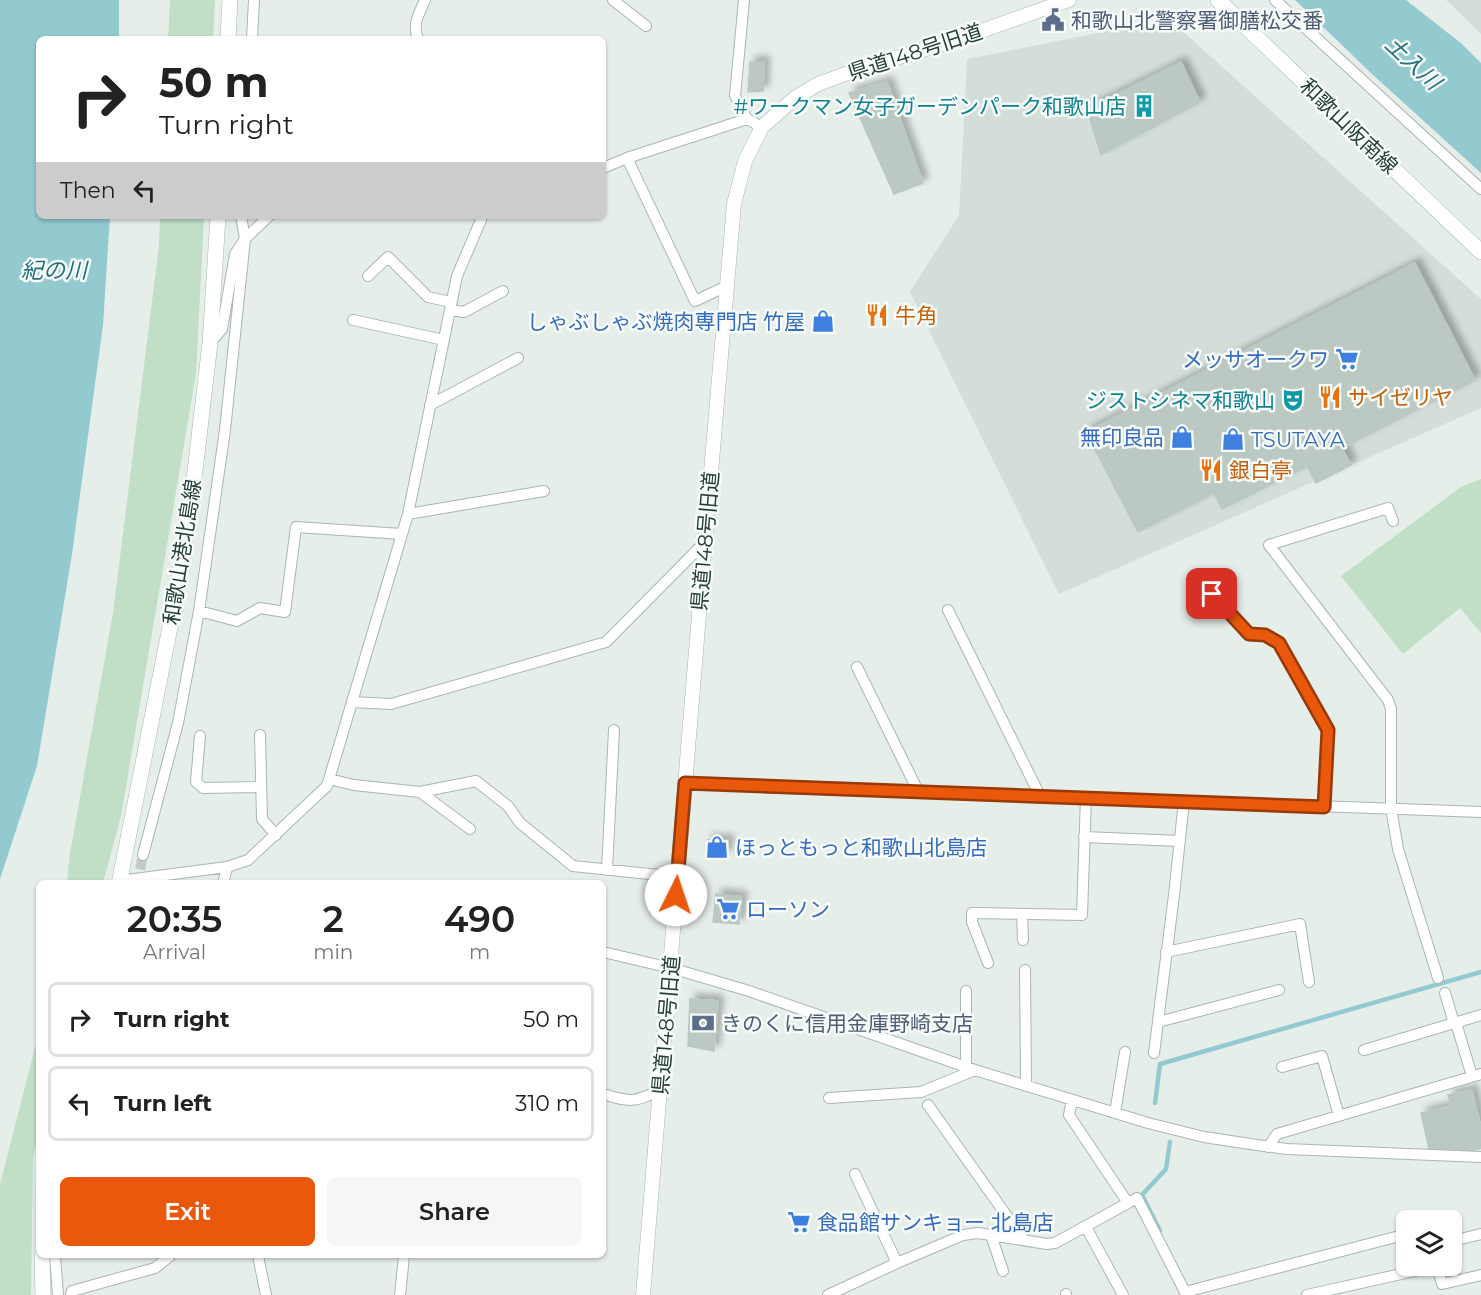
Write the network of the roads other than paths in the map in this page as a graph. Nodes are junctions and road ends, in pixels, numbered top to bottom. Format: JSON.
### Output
{"nodes":[{"id":1,"x":230,"y":0,"type":"edge"},
{"id":2,"x":254,"y":0,"type":"edge"},
{"id":3,"x":425,"y":0,"type":"edge"},
{"id":4,"x":613,"y":0,"type":"edge"},
{"id":5,"x":744,"y":0,"type":"edge"},
{"id":6,"x":1069,"y":0,"type":"edge"},
{"id":7,"x":1218,"y":0,"type":"edge"},
{"id":8,"x":1275,"y":0,"type":"edge"},
{"id":9,"x":646,"y":26,"type":"dead end"},
{"id":10,"x":228,"y":36,"type":"edge"},
{"id":11,"x":252,"y":36,"type":"edge"},
{"id":12,"x":414,"y":36,"type":"edge"},
{"id":13,"x":747,"y":119,"type":"junction"},
{"id":14,"x":762,"y":127,"type":"junction"},
{"id":15,"x":627,"y":158,"type":"junction"},
{"id":16,"x":606,"y":167,"type":"edge"},
{"id":17,"x":1481,"y":189,"type":"edge"},
{"id":18,"x":218,"y":219,"type":"edge"},
{"id":19,"x":241,"y":219,"type":"edge"},
{"id":20,"x":266,"y":219,"type":"edge"},
{"id":21,"x":482,"y":219,"type":"edge"},
{"id":22,"x":244,"y":239,"type":"junction"},
{"id":23,"x":1481,"y":252,"type":"edge"},
{"id":24,"x":368,"y":276,"type":"dead end"},
{"id":25,"x":727,"y":286,"type":"junction"},
{"id":26,"x":503,"y":291,"type":"dead end"},
{"id":27,"x":451,"y":306,"type":"junction"},
{"id":28,"x":353,"y":320,"type":"dead end"},
{"id":29,"x":444,"y":340,"type":"junction"},
{"id":30,"x":210,"y":343,"type":"junction"},
{"id":31,"x":518,"y":358,"type":"dead end"},
{"id":32,"x":430,"y":405,"type":"junction"},
{"id":33,"x":544,"y":491,"type":"dead end"},
{"id":34,"x":408,"y":514,"type":"junction"},
{"id":35,"x":1393,"y":521,"type":"dead end"},
{"id":36,"x":402,"y":534,"type":"junction"},
{"id":37,"x":705,"y":542,"type":"junction"},
{"id":38,"x":1199,"y":581,"type":"dead end"},
{"id":39,"x":948,"y":610,"type":"dead end"},
{"id":40,"x":199,"y":611,"type":"junction"},
{"id":41,"x":857,"y":667,"type":"dead end"},
{"id":42,"x":352,"y":702,"type":"junction"},
{"id":43,"x":614,"y":730,"type":"dead end"},
{"id":44,"x":260,"y":735,"type":"dead end"},
{"id":45,"x":200,"y":736,"type":"dead end"},
{"id":46,"x":329,"y":779,"type":"junction"},
{"id":47,"x":685,"y":783,"type":"junction"},
{"id":48,"x":261,"y":787,"type":"junction"},
{"id":49,"x":918,"y":791,"type":"junction"},
{"id":50,"x":420,"y":792,"type":"junction"},
{"id":51,"x":1040,"y":796,"type":"junction"},
{"id":52,"x":1086,"y":797,"type":"junction"},
{"id":53,"x":1184,"y":801,"type":"junction"},
{"id":54,"x":1324,"y":807,"type":"junction"},
{"id":55,"x":1391,"y":808,"type":"junction"},
{"id":56,"x":1481,"y":812,"type":"edge"},
{"id":57,"x":470,"y":829,"type":"dead end"},
{"id":58,"x":276,"y":835,"type":"junction"},
{"id":59,"x":1084,"y":837,"type":"junction"},
{"id":60,"x":1180,"y":841,"type":"junction"},
{"id":61,"x":143,"y":855,"type":"tunnel mouth"},
{"id":62,"x":227,"y":867,"type":"junction"},
{"id":63,"x":607,"y":870,"type":"junction"},
{"id":64,"x":678,"y":877,"type":"junction"},
{"id":65,"x":119,"y":880,"type":"edge"},
{"id":66,"x":133,"y":880,"type":"edge"},
{"id":67,"x":224,"y":880,"type":"edge"},
{"id":68,"x":1022,"y":914,"type":"junction"},
{"id":69,"x":1023,"y":940,"type":"dead end"},
{"id":70,"x":1166,"y":952,"type":"junction"},
{"id":71,"x":606,"y":953,"type":"edge"},
{"id":72,"x":988,"y":963,"type":"dead end"},
{"id":73,"x":671,"y":968,"type":"junction"},
{"id":74,"x":1025,"y":970,"type":"dead end"},
{"id":75,"x":1438,"y":978,"type":"dead end"},
{"id":76,"x":1309,"y":982,"type":"dead end"},
{"id":77,"x":1279,"y":990,"type":"dead end"},
{"id":78,"x":966,"y":991,"type":"dead end"},
{"id":79,"x":1445,"y":993,"type":"dead end"},
{"id":80,"x":1481,"y":1015,"type":"edge"},
{"id":81,"x":1158,"y":1022,"type":"junction"},
{"id":82,"x":1455,"y":1023,"type":"junction"},
{"id":83,"x":1364,"y":1050,"type":"dead end"},
{"id":84,"x":1125,"y":1052,"type":"dead end"},
{"id":85,"x":1154,"y":1053,"type":"dead end"},
{"id":86,"x":1282,"y":1067,"type":"dead end"},
{"id":87,"x":970,"y":1068,"type":"junction"},
{"id":88,"x":1476,"y":1075,"type":"edge"},
{"id":89,"x":1026,"y":1086,"type":"junction"},
{"id":90,"x":661,"y":1090,"type":"junction"},
{"id":91,"x":606,"y":1095,"type":"edge"},
{"id":92,"x":829,"y":1098,"type":"dead end"},
{"id":93,"x":1072,"y":1100,"type":"junction"},
{"id":94,"x":928,"y":1106,"type":"dead end"},
{"id":95,"x":1115,"y":1113,"type":"junction"},
{"id":96,"x":1339,"y":1116,"type":"junction"},
{"id":97,"x":1268,"y":1147,"type":"junction"},
{"id":98,"x":1481,"y":1157,"type":"edge"},
{"id":99,"x":855,"y":1174,"type":"dead end"},
{"id":100,"x":1128,"y":1203,"type":"junction"},
{"id":101,"x":1086,"y":1227,"type":"junction"},
{"id":102,"x":1481,"y":1234,"type":"edge"},
{"id":103,"x":991,"y":1235,"type":"junction"},
{"id":104,"x":1396,"y":1237,"type":"edge"},
{"id":105,"x":1462,"y":1239,"type":"edge"},
{"id":106,"x":1024,"y":1240,"type":"junction"},
{"id":107,"x":42,"y":1258,"type":"edge"},
{"id":108,"x":55,"y":1258,"type":"edge"},
{"id":109,"x":168,"y":1258,"type":"edge"},
{"id":110,"x":258,"y":1258,"type":"edge"},
{"id":111,"x":404,"y":1258,"type":"edge"},
{"id":112,"x":897,"y":1263,"type":"junction"},
{"id":113,"x":1002,"y":1271,"type":"dead end"},
{"id":114,"x":1396,"y":1275,"type":"edge"},
{"id":115,"x":1481,"y":1275,"type":"edge"},
{"id":116,"x":1210,"y":1290,"type":"edge"},
{"id":117,"x":1444,"y":1290,"type":"edge"},
{"id":118,"x":1188,"y":1292,"type":"edge"},
{"id":119,"x":42,"y":1295,"type":"edge"},
{"id":120,"x":58,"y":1295,"type":"edge"},
{"id":121,"x":71,"y":1295,"type":"edge"},
{"id":122,"x":266,"y":1295,"type":"edge"},
{"id":123,"x":400,"y":1295,"type":"edge"},
{"id":124,"x":644,"y":1295,"type":"edge"},
{"id":125,"x":828,"y":1295,"type":"edge"},
{"id":126,"x":1124,"y":1295,"type":"edge"},
{"id":127,"x":1307,"y":1295,"type":"edge"}],
"edges":[{"from":1,"to":10,"type":"main road"},
{"from":2,"to":11,"type":"street"},
{"from":3,"to":12,"type":"street"},
{"from":4,"to":9,"type":"street"},
{"from":5,"to":13,"type":"street"},
{"from":6,"to":14,"type":"street","name":"県道148号旧道"},
{"from":7,"to":23,"type":"main road","name":"和歌山阪南線"},
{"from":8,"to":17,"type":"street"},
{"from":13,"to":14,"type":"street"},
{"from":13,"to":15,"type":"street"},
{"from":14,"to":25,"type":"street","name":"県道148号旧道"},
{"from":15,"to":16,"type":"street"},
{"from":15,"to":25,"type":"street"},
{"from":18,"to":30,"type":"main road","name":"和歌山港北島線"},
{"from":19,"to":22,"type":"street"},
{"from":20,"to":22,"type":"street"},
{"from":21,"to":27,"type":"street"},
{"from":22,"to":30,"type":"street"},
{"from":22,"to":40,"type":"street"},
{"from":24,"to":27,"type":"street"},
{"from":25,"to":37,"type":"street","name":"県道148号旧道"},
{"from":26,"to":27,"type":"street"},
{"from":27,"to":29,"type":"street"},
{"from":28,"to":29,"type":"street"},
{"from":29,"to":32,"type":"street"},
{"from":30,"to":65,"type":"main road","name":"和歌山港北島線"},
{"from":31,"to":32,"type":"street"},
{"from":32,"to":34,"type":"street"},
{"from":33,"to":34,"type":"street"},
{"from":34,"to":36,"type":"street"},
{"from":35,"to":55,"type":"street"},
{"from":36,"to":40,"type":"street"},
{"from":36,"to":42,"type":"street"},
{"from":37,"to":42,"type":"street"},
{"from":37,"to":47,"type":"street","name":"県道148号旧道"},
{"from":38,"to":54,"type":"street"},
{"from":39,"to":51,"type":"street"},
{"from":40,"to":61,"type":"street"},
{"from":41,"to":49,"type":"street"},
{"from":42,"to":46,"type":"street"},
{"from":43,"to":63,"type":"street"},
{"from":44,"to":48,"type":"street"},
{"from":45,"to":48,"type":"street"},
{"from":46,"to":50,"type":"street"},
{"from":46,"to":58,"type":"street"},
{"from":47,"to":49,"type":"street"},
{"from":47,"to":64,"type":"street","name":"県道148号旧道"},
{"from":48,"to":58,"type":"street"},
{"from":49,"to":51,"type":"street"},
{"from":50,"to":57,"type":"street"},
{"from":50,"to":63,"type":"street"},
{"from":51,"to":52,"type":"street"},
{"from":52,"to":53,"type":"street"},
{"from":52,"to":59,"type":"street"},
{"from":53,"to":54,"type":"street"},
{"from":53,"to":60,"type":"street"},
{"from":54,"to":55,"type":"street"},
{"from":55,"to":56,"type":"street"},
{"from":55,"to":75,"type":"street"},
{"from":58,"to":62,"type":"street"},
{"from":59,"to":60,"type":"street"},
{"from":59,"to":68,"type":"street"},
{"from":60,"to":70,"type":"street"},
{"from":62,"to":66,"type":"street"},
{"from":62,"to":67,"type":"street"},
{"from":63,"to":64,"type":"street"},
{"from":64,"to":73,"type":"street","name":"県道148号旧道"},
{"from":68,"to":69,"type":"street"},
{"from":68,"to":72,"type":"street"},
{"from":70,"to":76,"type":"street"},
{"from":70,"to":81,"type":"street"},
{"from":71,"to":73,"type":"street"},
{"from":73,"to":87,"type":"street"},
{"from":73,"to":90,"type":"street","name":"県道148号旧道"},
{"from":74,"to":89,"type":"street"},
{"from":77,"to":81,"type":"street"},
{"from":78,"to":87,"type":"street"},
{"from":79,"to":82,"type":"street"},
{"from":80,"to":82,"type":"street"},
{"from":81,"to":85,"type":"street"},
{"from":82,"to":83,"type":"street"},
{"from":82,"to":88,"type":"street"},
{"from":84,"to":95,"type":"street"},
{"from":86,"to":96,"type":"street"},
{"from":87,"to":89,"type":"street"},
{"from":87,"to":92,"type":"street"},
{"from":88,"to":96,"type":"street"},
{"from":89,"to":93,"type":"street"},
{"from":90,"to":91,"type":"street"},
{"from":90,"to":124,"type":"street","name":"県道148号旧道"},
{"from":93,"to":95,"type":"street"},
{"from":93,"to":100,"type":"street"},
{"from":94,"to":106,"type":"street"},
{"from":95,"to":97,"type":"street"},
{"from":96,"to":97,"type":"street"},
{"from":97,"to":98,"type":"street"},
{"from":99,"to":112,"type":"street"},
{"from":100,"to":101,"type":"street"},
{"from":100,"to":118,"type":"street"},
{"from":101,"to":106,"type":"street"},
{"from":101,"to":126,"type":"street"},
{"from":102,"to":105,"type":"street"},
{"from":103,"to":106,"type":"street"},
{"from":103,"to":112,"type":"street"},
{"from":103,"to":113,"type":"street"},
{"from":104,"to":116,"type":"street"},
{"from":107,"to":119,"type":"main road"},
{"from":108,"to":120,"type":"street"},
{"from":109,"to":121,"type":"street"},
{"from":110,"to":122,"type":"street"},
{"from":111,"to":123,"type":"street"},
{"from":112,"to":125,"type":"street"},
{"from":114,"to":127,"type":"street"},
{"from":115,"to":117,"type":"street"},
{"from":116,"to":118,"type":"street"}]}
